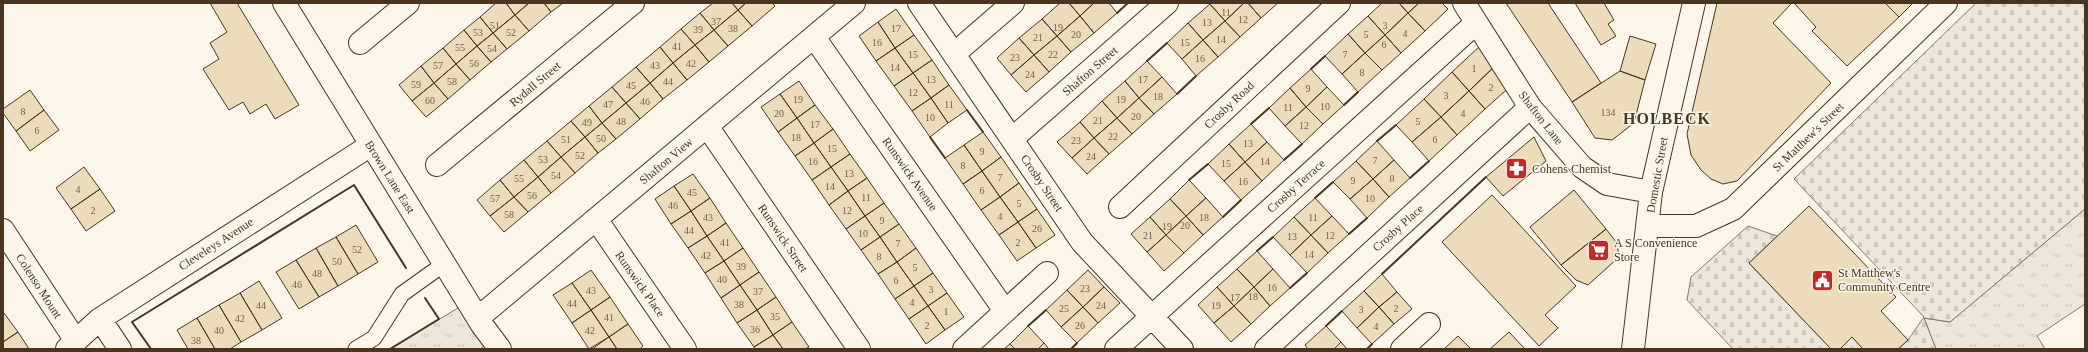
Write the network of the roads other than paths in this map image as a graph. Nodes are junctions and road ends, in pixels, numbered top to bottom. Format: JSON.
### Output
{"nodes":[{"id":1,"x":284,"y":3,"type":"edge"},
{"id":2,"x":408,"y":3,"type":"edge"},
{"id":3,"x":633,"y":3,"type":"edge"},
{"id":4,"x":854,"y":3,"type":"edge"},
{"id":5,"x":919,"y":3,"type":"edge"},
{"id":6,"x":1013,"y":3,"type":"edge"},
{"id":7,"x":1167,"y":3,"type":"edge"},
{"id":8,"x":1339,"y":3,"type":"edge"},
{"id":9,"x":1464,"y":3,"type":"edge"},
{"id":10,"x":1694,"y":3,"type":"edge"},
{"id":11,"x":1946,"y":3,"type":"edge"},
{"id":12,"x":1476,"y":23,"type":"junction"},
{"id":13,"x":814,"y":37,"type":"junction"},
{"id":14,"x":360,"y":43,"type":"dead end"},
{"id":15,"x":954,"y":54,"type":"junction"},
{"id":16,"x":1530,"y":107,"type":"junction"},
{"id":17,"x":707,"y":126,"type":"junction"},
{"id":18,"x":1012,"y":139,"type":"junction"},
{"id":19,"x":371,"y":145,"type":"junction"},
{"id":20,"x":437,"y":164,"type":"dead end"},
{"id":21,"x":1651,"y":192,"type":"junction"},
{"id":22,"x":1120,"y":206,"type":"dead end"},
{"id":23,"x":596,"y":219,"type":"junction"},
{"id":24,"x":1648,"y":226,"type":"junction"},
{"id":25,"x":3,"y":230,"type":"edge"},
{"id":26,"x":444,"y":264,"type":"junction"},
{"id":27,"x":1047,"y":273,"type":"dead end"},
{"id":28,"x":1005,"y":311,"type":"junction"},
{"id":29,"x":1152,"y":316,"type":"junction"},
{"id":30,"x":100,"y":318,"type":"junction"},
{"id":31,"x":478,"y":318,"type":"junction"},
{"id":32,"x":1429,"y":324,"type":"dead end"},
{"id":33,"x":71,"y":345,"type":"edge"},
{"id":34,"x":120,"y":349,"type":"edge"},
{"id":35,"x":356,"y":349,"type":"edge"},
{"id":36,"x":500,"y":349,"type":"edge"},
{"id":37,"x":685,"y":349,"type":"edge"},
{"id":38,"x":859,"y":349,"type":"edge"},
{"id":39,"x":964,"y":349,"type":"edge"},
{"id":40,"x":1116,"y":349,"type":"edge"},
{"id":41,"x":1182,"y":349,"type":"edge"},
{"id":42,"x":1266,"y":349,"type":"edge"},
{"id":43,"x":1402,"y":349,"type":"edge"},
{"id":44,"x":1633,"y":349,"type":"edge"}],
"edges":[{"from":1,"to":19,"type":"street","name":"Brown Lane East"},
{"from":2,"to":14,"type":"street"},
{"from":3,"to":20,"type":"street","name":"Rydall Street"},
{"from":4,"to":13,"type":"street","name":"Shafton View"},
{"from":5,"to":15,"type":"street","name":"Crosby Street"},
{"from":6,"to":15,"type":"street"},
{"from":7,"to":18,"type":"street","name":"Shafton Street"},
{"from":8,"to":22,"type":"street","name":"Crosby Road"},
{"from":9,"to":12,"type":"street","name":"Shafton Lane"},
{"from":10,"to":21,"type":"street","name":"Domestic Street"},
{"from":11,"to":24,"type":"street","name":"St Matthew's Street"},
{"from":12,"to":16,"type":"street","name":"Shafton Lane"},
{"from":12,"to":29,"type":"street","name":"Crosby Terrace"},
{"from":13,"to":17,"type":"street","name":"Shafton View"},
{"from":13,"to":28,"type":"street","name":"Runswick Avenue"},
{"from":15,"to":18,"type":"street","name":"Crosby Street"},
{"from":16,"to":21,"type":"street","name":"Shafton Lane"},
{"from":16,"to":42,"type":"street","name":"Crosby Place"},
{"from":17,"to":23,"type":"street","name":"Shafton View"},
{"from":17,"to":38,"type":"street","name":"Runswick Street"},
{"from":18,"to":29,"type":"street","name":"Crosby Street"},
{"from":19,"to":26,"type":"street","name":"Brown Lane East"},
{"from":19,"to":30,"type":"street","name":"Cleveleys Avenue"},
{"from":21,"to":24,"type":"street","name":"Domestic Street"},
{"from":23,"to":31,"type":"street","name":"Shafton View"},
{"from":23,"to":37,"type":"street","name":"Runswick Place"},
{"from":24,"to":44,"type":"street","name":"Domestic Street"},
{"from":25,"to":33,"type":"street","name":"Colenso Mount"},
{"from":26,"to":31,"type":"street","name":"Brown Lane East"},
{"from":26,"to":35,"type":"lane"},
{"from":27,"to":28,"type":"street"},
{"from":28,"to":39,"type":"street"},
{"from":29,"to":40,"type":"street","name":"Crosby Terrace"},
{"from":29,"to":41,"type":"street","name":"Crosby Street"},
{"from":30,"to":33,"type":"street","name":"Cleveleys Avenue"},
{"from":30,"to":34,"type":"street"},
{"from":31,"to":36,"type":"street","name":"Brown Lane East"},
{"from":32,"to":43,"type":"street"}]}
